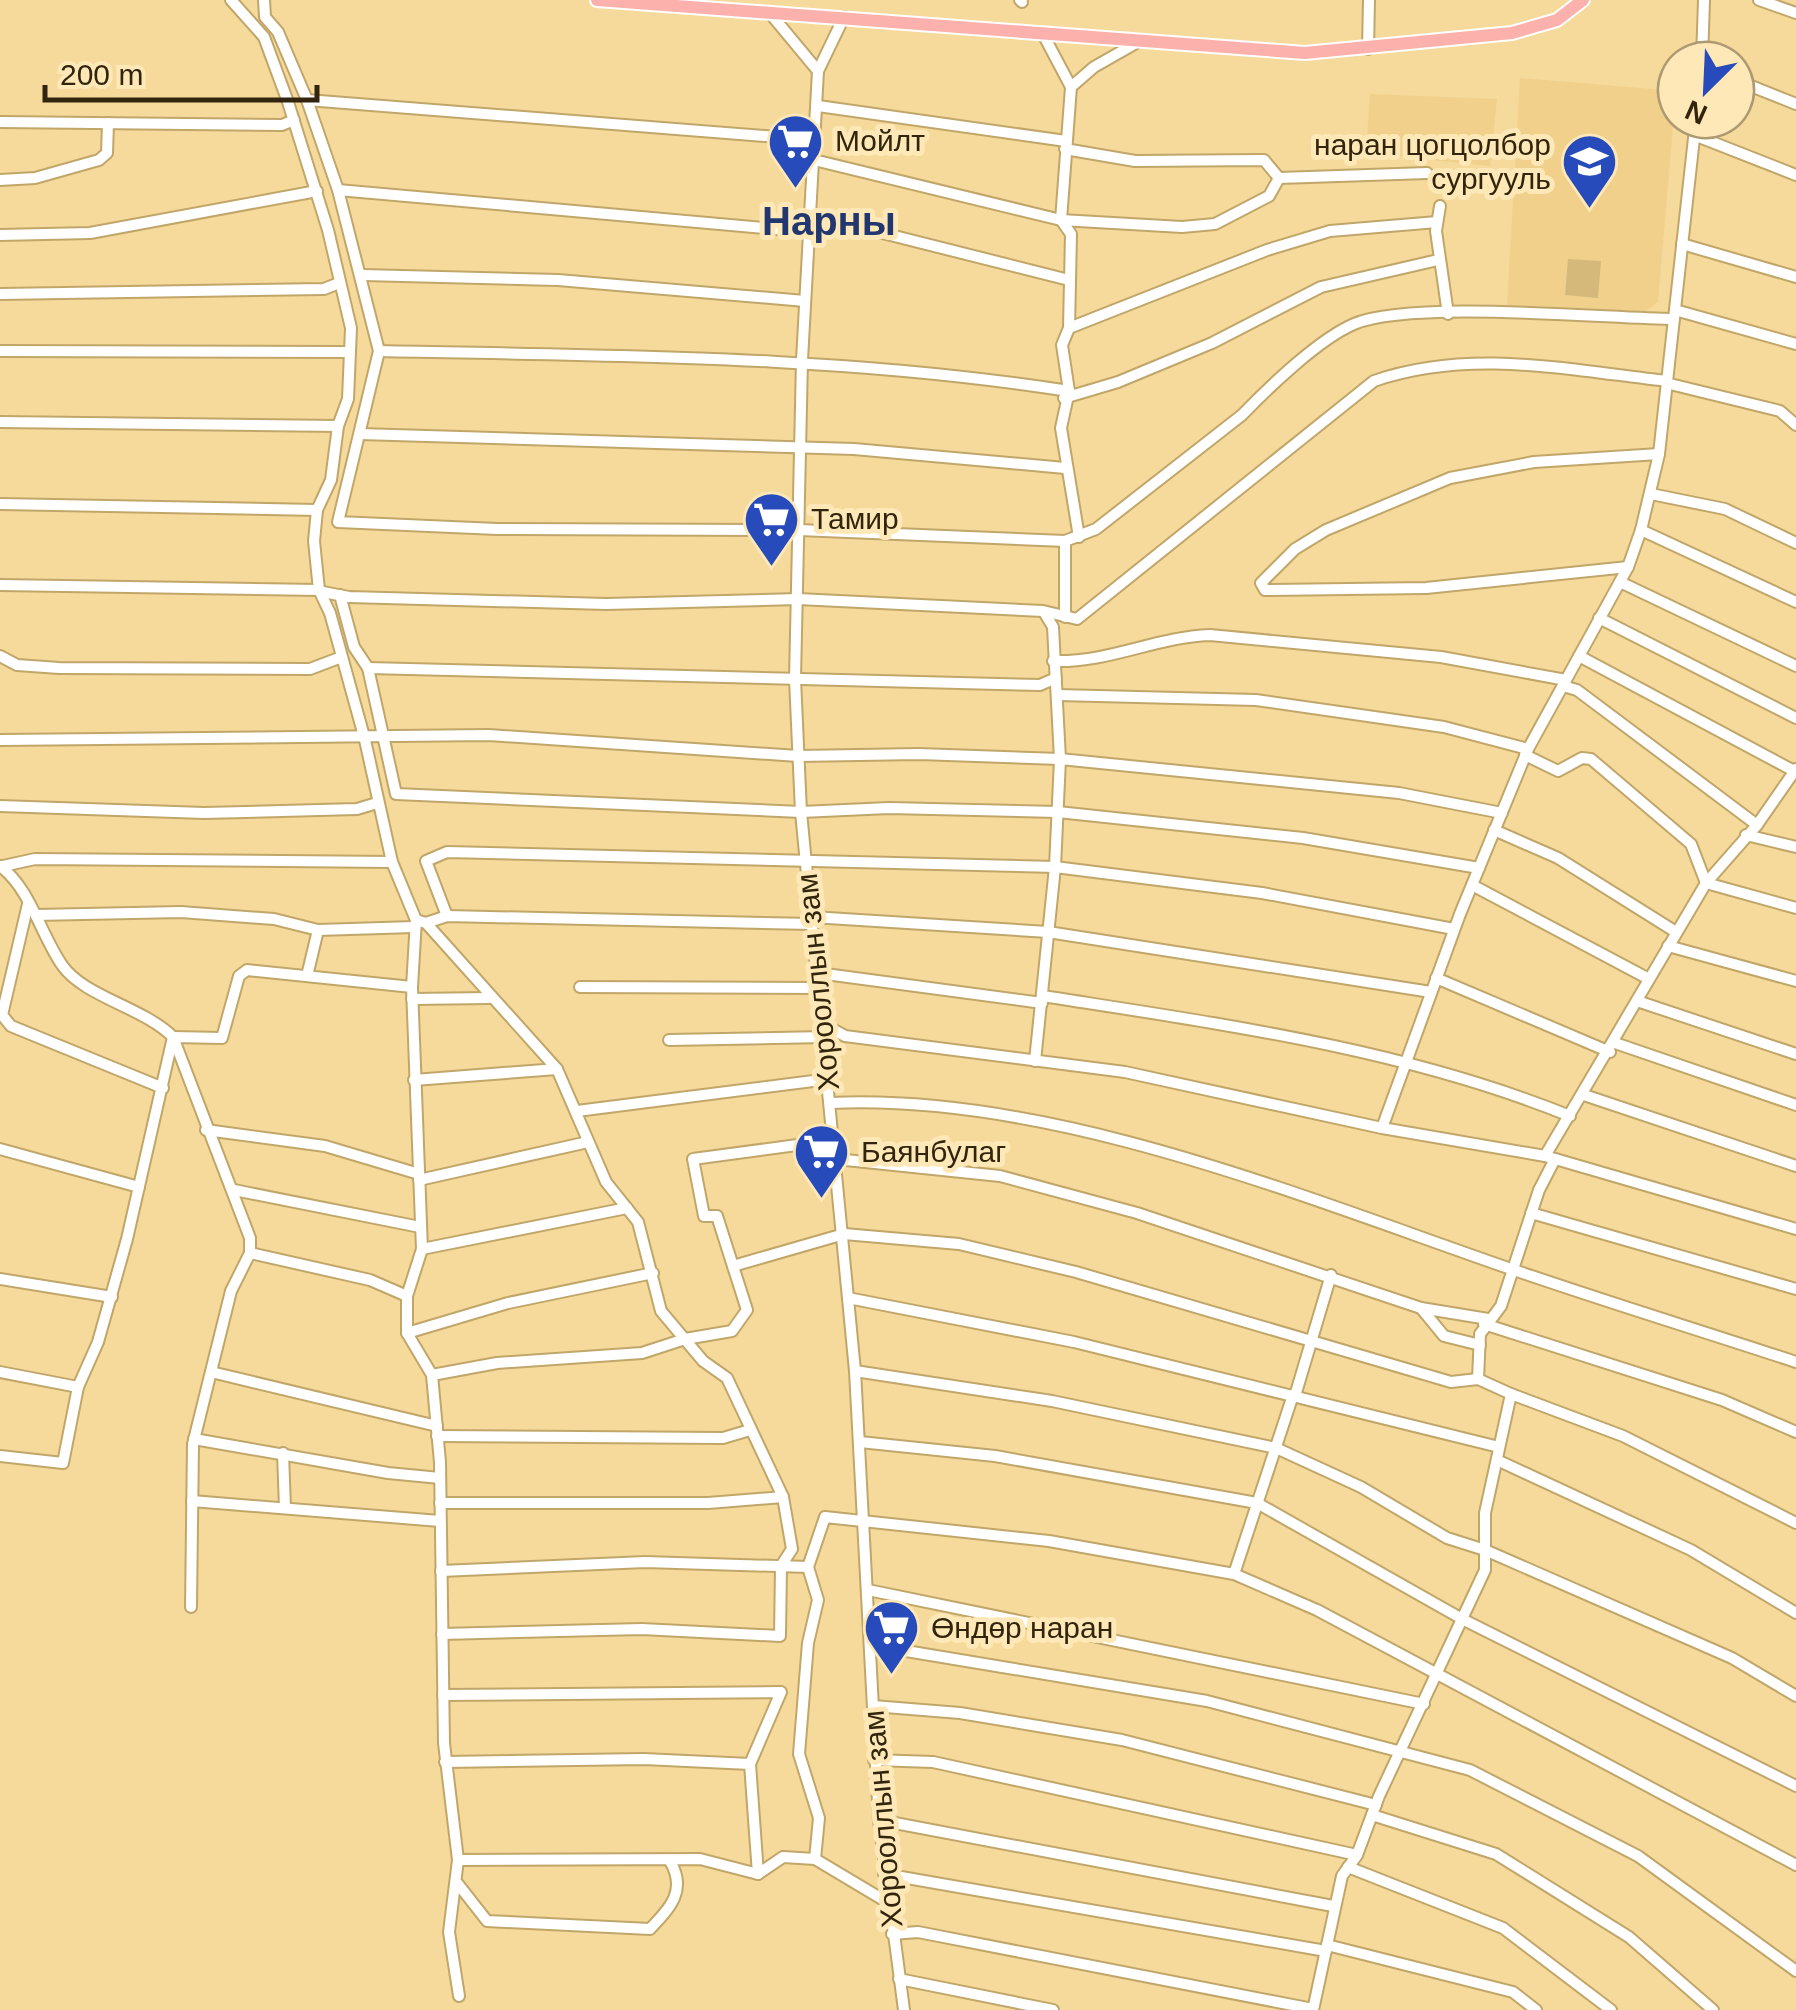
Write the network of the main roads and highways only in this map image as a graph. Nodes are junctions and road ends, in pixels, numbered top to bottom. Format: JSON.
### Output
{"nodes":[{"id":1,"x":597,"y":0,"type":"edge"},
{"id":2,"x":1583,"y":0,"type":"edge"},
{"id":3,"x":715,"y":3,"type":"edge"}],
"edges":[{"from":1,"to":3,"type":"main road"},
{"from":2,"to":3,"type":"main road"}]}
